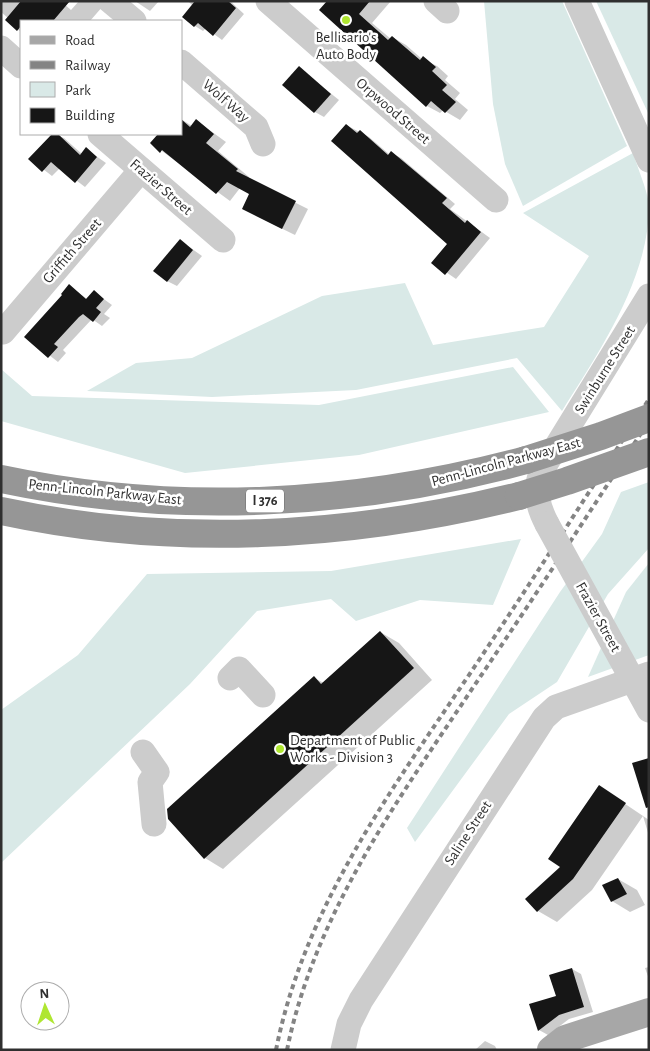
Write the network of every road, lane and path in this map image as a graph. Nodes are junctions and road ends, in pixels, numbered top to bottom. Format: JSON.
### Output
{"nodes":[{"id":1,"x":110,"y":1,"type":"edge"},
{"id":2,"x":268,"y":1,"type":"edge"},
{"id":3,"x":577,"y":1,"type":"edge"},
{"id":4,"x":133,"y":20,"type":"edge"},
{"id":5,"x":1,"y":48,"type":"edge"},
{"id":6,"x":182,"y":63,"type":"edge"},
{"id":7,"x":20,"y":65,"type":"edge"},
{"id":8,"x":101,"y":135,"type":"edge"},
{"id":9,"x":263,"y":144,"type":"dead end"},
{"id":10,"x":649,"y":160,"type":"edge"},
{"id":11,"x":141,"y":170,"type":"junction"},
{"id":12,"x":496,"y":200,"type":"dead end"},
{"id":13,"x":223,"y":240,"type":"dead end"},
{"id":14,"x":649,"y":296,"type":"edge"},
{"id":15,"x":2,"y":332,"type":"edge"},
{"id":16,"x":649,"y":418,"type":"edge"},
{"id":17,"x":649,"y":452,"type":"edge"},
{"id":18,"x":1,"y":479,"type":"edge"},
{"id":19,"x":1,"y":511,"type":"edge"},
{"id":20,"x":547,"y":524,"type":"joint"},
{"id":21,"x":649,"y":674,"type":"edge"},
{"id":22,"x":230,"y":678,"type":"dead end"},
{"id":23,"x":263,"y":695,"type":"dead end"},
{"id":24,"x":649,"y":710,"type":"edge"},
{"id":25,"x":143,"y":752,"type":"dead end"},
{"id":26,"x":154,"y":824,"type":"dead end"},
{"id":27,"x":649,"y":1012,"type":"edge"},
{"id":28,"x":343,"y":1050,"type":"edge"},
{"id":29,"x":550,"y":1050,"type":"edge"}],
"edges":[{"from":1,"to":4,"type":"street"},
{"from":2,"to":12,"type":"street","name":"Orpwood Street"},
{"from":3,"to":10,"type":"street"},
{"from":5,"to":7,"type":"street"},
{"from":6,"to":9,"type":"street","name":"Wolf Way"},
{"from":8,"to":11,"type":"street","name":"Frazier Street"},
{"from":11,"to":13,"type":"street","name":"Frazier Street"},
{"from":11,"to":15,"type":"street","name":"Griffith Street"},
{"from":14,"to":20,"type":"street","name":"Swinburne Street"},
{"from":16,"to":18,"type":"highway","name":"Penn-Lincoln Parkway East","number":"I 376","bridge":true},
{"from":17,"to":19,"type":"highway","number":"I 376","bridge":true},
{"from":20,"to":24,"type":"street","name":"Frazier Street","bridge":true},
{"from":21,"to":28,"type":"street","name":"Saline Street"},
{"from":22,"to":23,"type":"street"},
{"from":25,"to":26,"type":"street"},
{"from":27,"to":29,"type":"main road"}]}
